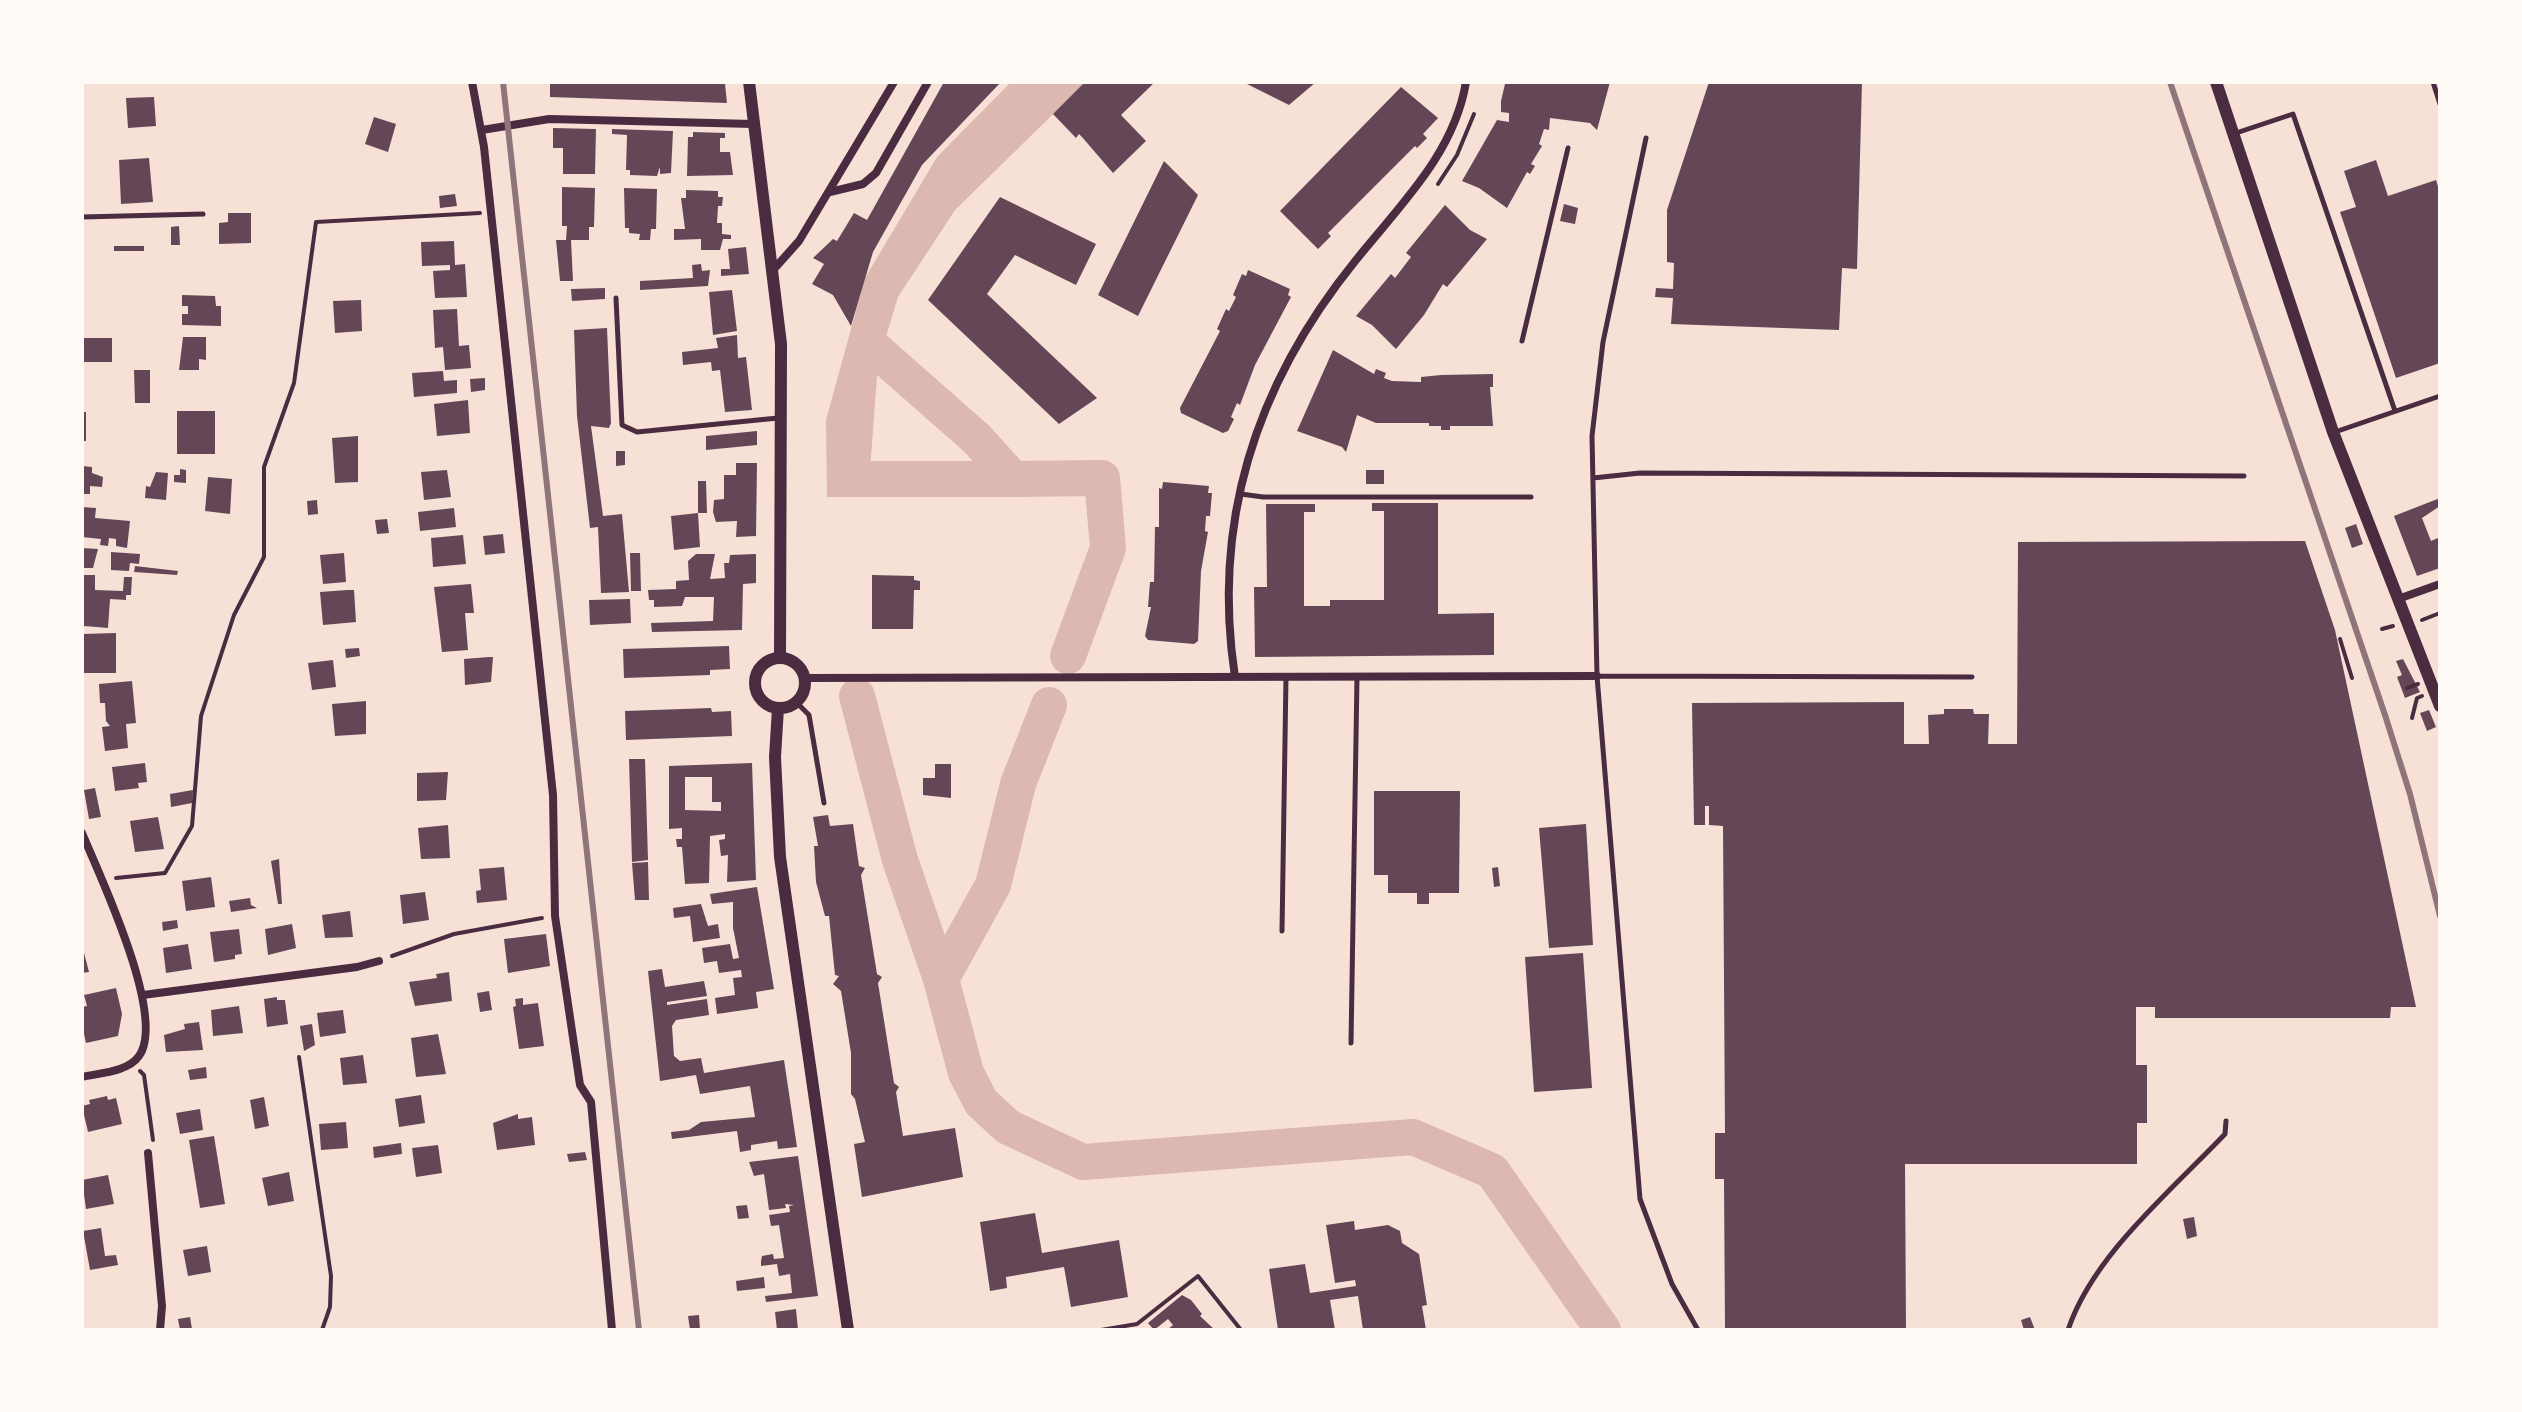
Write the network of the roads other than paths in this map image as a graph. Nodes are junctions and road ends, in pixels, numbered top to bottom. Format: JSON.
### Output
{"nodes":[{"id":1,"x":472,"y":82,"type":"edge"},
{"id":2,"x":749,"y":82,"type":"edge"},
{"id":3,"x":894,"y":82,"type":"edge"},
{"id":4,"x":928,"y":82,"type":"edge"},
{"id":5,"x":1466,"y":82,"type":"edge"},
{"id":6,"x":2217,"y":82,"type":"edge"},
{"id":7,"x":2433,"y":82,"type":"edge"},
{"id":8,"x":2440,"y":104,"type":"edge"},
{"id":9,"x":753,"y":124,"type":"junction"},
{"id":10,"x":482,"y":130,"type":"junction"},
{"id":11,"x":2234,"y":134,"type":"junction"},
{"id":12,"x":1646,"y":138,"type":"dead end"},
{"id":13,"x":1568,"y":148,"type":"dead end"},
{"id":14,"x":830,"y":192,"type":"junction"},
{"id":15,"x":203,"y":214,"type":"dead end"},
{"id":16,"x":82,"y":217,"type":"edge"},
{"id":17,"x":774,"y":269,"type":"junction"},
{"id":18,"x":616,"y":298,"type":"dead end"},
{"id":19,"x":1522,"y":341,"type":"dead end"},
{"id":20,"x":2440,"y":396,"type":"edge"},
{"id":21,"x":2395,"y":411,"type":"junction"},
{"id":22,"x":783,"y":418,"type":"junction"},
{"id":23,"x":2333,"y":432,"type":"junction"},
{"id":24,"x":2244,"y":476,"type":"dead end"},
{"id":25,"x":1593,"y":478,"type":"junction"},
{"id":26,"x":1241,"y":494,"type":"junction"},
{"id":27,"x":1531,"y":497,"type":"dead end"},
{"id":28,"x":2440,"y":584,"type":"edge"},
{"id":29,"x":2398,"y":599,"type":"junction"},
{"id":30,"x":780,"y":657,"type":"junction"},
{"id":31,"x":1597,"y":676,"type":"junction"},
{"id":32,"x":1235,"y":677,"type":"junction"},
{"id":33,"x":1286,"y":677,"type":"junction"},
{"id":34,"x":1357,"y":677,"type":"junction"},
{"id":35,"x":1972,"y":677,"type":"dead end"},
{"id":36,"x":805,"y":678,"type":"junction"},
{"id":37,"x":796,"y":702,"type":"junction"},
{"id":38,"x":2440,"y":706,"type":"edge"},
{"id":39,"x":778,"y":708,"type":"junction"},
{"id":40,"x":824,"y":803,"type":"dead end"},
{"id":41,"x":82,"y":833,"type":"edge"},
{"id":42,"x":1282,"y":931,"type":"dead end"},
{"id":43,"x":379,"y":961,"type":"road end"},
{"id":44,"x":143,"y":995,"type":"junction"},
{"id":45,"x":1351,"y":1043,"type":"dead end"},
{"id":46,"x":82,"y":1077,"type":"edge"},
{"id":47,"x":2226,"y":1121,"type":"dead end"},
{"id":48,"x":148,"y":1153,"type":"road end"},
{"id":49,"x":160,"y":1330,"type":"edge"},
{"id":50,"x":612,"y":1330,"type":"edge"},
{"id":51,"x":848,"y":1330,"type":"edge"},
{"id":52,"x":1698,"y":1330,"type":"edge"},
{"id":53,"x":2068,"y":1330,"type":"edge"}],
"edges":[{"from":1,"to":10,"type":"street"},
{"from":2,"to":9,"type":"street"},
{"from":3,"to":14,"type":"street"},
{"from":4,"to":14,"type":"street"},
{"from":5,"to":26,"type":"street"},
{"from":6,"to":11,"type":"street"},
{"from":7,"to":8,"type":"lane"},
{"from":9,"to":10,"type":"street"},
{"from":9,"to":17,"type":"street"},
{"from":10,"to":50,"type":"street"},
{"from":11,"to":21,"type":"lane"},
{"from":11,"to":23,"type":"street"},
{"from":12,"to":25,"type":"lane"},
{"from":13,"to":19,"type":"lane"},
{"from":14,"to":17,"type":"street"},
{"from":15,"to":16,"type":"lane"},
{"from":17,"to":22,"type":"street"},
{"from":18,"to":22,"type":"lane"},
{"from":20,"to":21,"type":"lane"},
{"from":21,"to":23,"type":"lane"},
{"from":22,"to":30,"type":"street"},
{"from":23,"to":29,"type":"street"},
{"from":24,"to":25,"type":"lane"},
{"from":25,"to":31,"type":"lane"},
{"from":26,"to":27,"type":"lane"},
{"from":26,"to":32,"type":"street"},
{"from":28,"to":29,"type":"street"},
{"from":29,"to":38,"type":"street"},
{"from":30,"to":36,"type":"street"},
{"from":30,"to":39,"type":"street"},
{"from":31,"to":34,"type":"street"},
{"from":31,"to":35,"type":"lane"},
{"from":31,"to":52,"type":"lane"},
{"from":32,"to":33,"type":"street"},
{"from":32,"to":36,"type":"street"},
{"from":33,"to":34,"type":"street"},
{"from":33,"to":42,"type":"lane"},
{"from":34,"to":45,"type":"lane"},
{"from":36,"to":37,"type":"street"},
{"from":37,"to":39,"type":"street"},
{"from":37,"to":40,"type":"lane"},
{"from":39,"to":51,"type":"street"},
{"from":41,"to":44,"type":"street"},
{"from":43,"to":44,"type":"street"},
{"from":44,"to":46,"type":"street"},
{"from":47,"to":53,"type":"lane"},
{"from":48,"to":49,"type":"street"}]}
